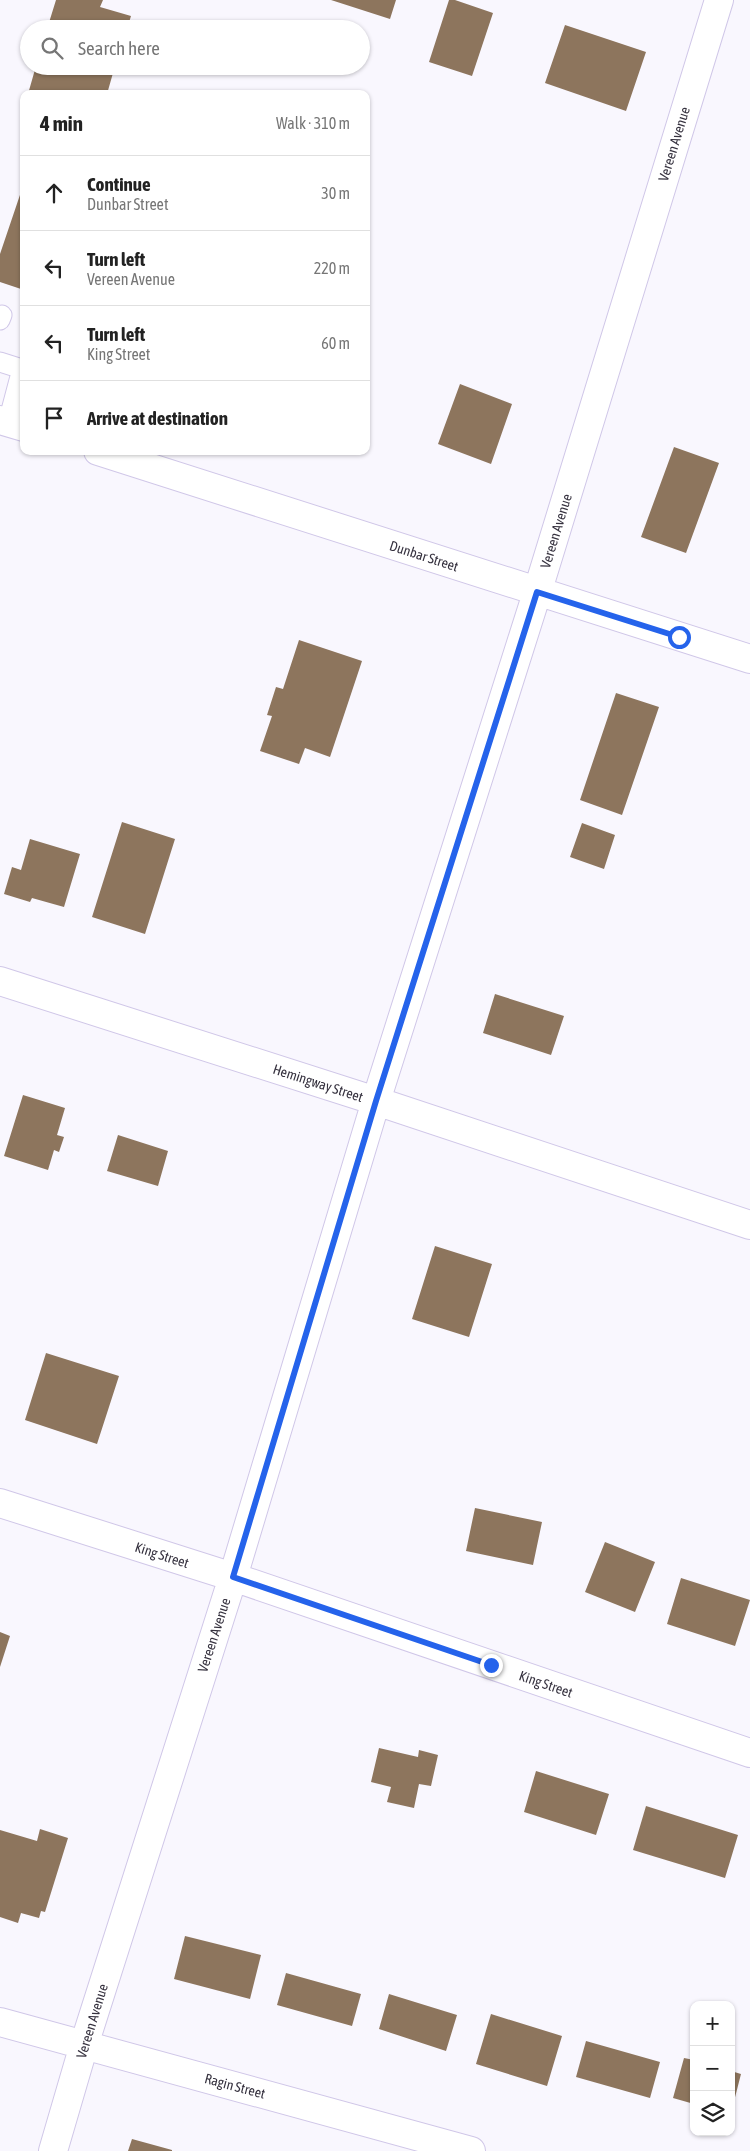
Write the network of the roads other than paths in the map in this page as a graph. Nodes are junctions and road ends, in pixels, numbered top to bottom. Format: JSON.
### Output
{"nodes":[{"id":1,"x":719,"y":0,"type":"edge"},
{"id":2,"x":0,"y":362,"type":"edge"},
{"id":3,"x":20,"y":368,"type":"edge"},
{"id":4,"x":20,"y":379,"type":"edge"},
{"id":5,"x":11,"y":423,"type":"edge"},
{"id":6,"x":110,"y":455,"type":"edge"},
{"id":7,"x":537,"y":592,"type":"junction"},
{"id":8,"x":750,"y":659,"type":"edge"},
{"id":9,"x":0,"y":981,"type":"edge"},
{"id":10,"x":376,"y":1101,"type":"junction"},
{"id":11,"x":750,"y":1225,"type":"edge"},
{"id":12,"x":0,"y":1503,"type":"edge"},
{"id":13,"x":233,"y":1577,"type":"junction"},
{"id":14,"x":750,"y":1753,"type":"edge"},
{"id":15,"x":0,"y":2022,"type":"edge"},
{"id":16,"x":84,"y":2045,"type":"junction"},
{"id":17,"x":53,"y":2151,"type":"edge"},
{"id":18,"x":471,"y":2151,"type":"edge"}],
"edges":[{"from":1,"to":7,"type":"street","name":"Vereen Avenue"},
{"from":2,"to":3,"type":"lane"},
{"from":4,"to":5,"type":"lane"},
{"from":6,"to":7,"type":"street","name":"Dunbar Street"},
{"from":7,"to":8,"type":"street","name":"Dunbar Street"},
{"from":7,"to":10,"type":"street","name":"Vereen Avenue"},
{"from":9,"to":10,"type":"street","name":"Hemingway Street"},
{"from":10,"to":11,"type":"street","name":"Hemingway Street"},
{"from":10,"to":13,"type":"street","name":"Vereen Avenue"},
{"from":12,"to":13,"type":"street","name":"King Street"},
{"from":13,"to":14,"type":"street","name":"King Street"},
{"from":13,"to":16,"type":"street","name":"Vereen Avenue"},
{"from":15,"to":16,"type":"street","name":"Ragin Street"},
{"from":16,"to":17,"type":"street","name":"Vereen Avenue"},
{"from":16,"to":18,"type":"street","name":"Ragin Street"}]}
